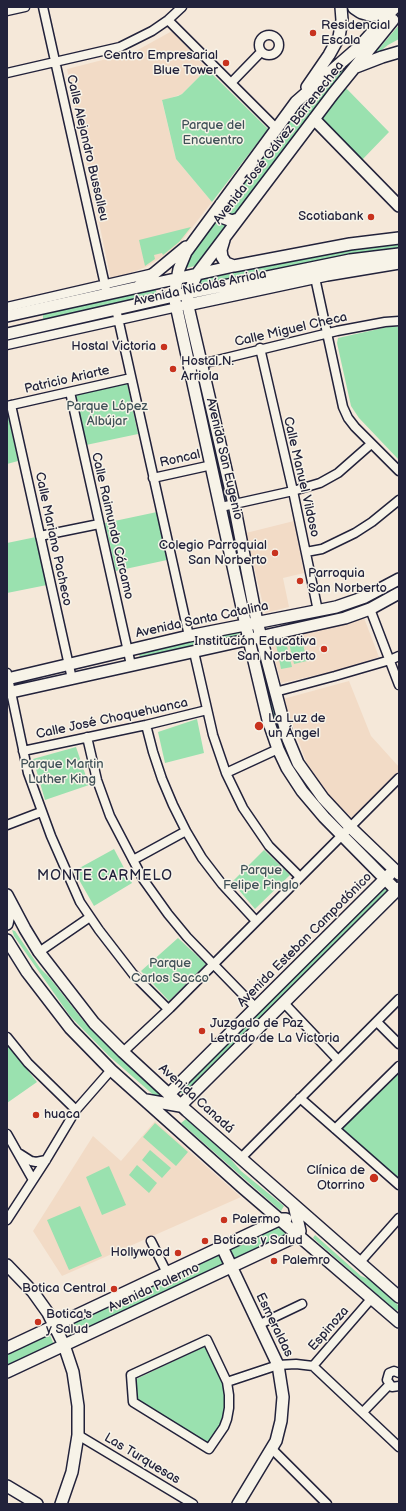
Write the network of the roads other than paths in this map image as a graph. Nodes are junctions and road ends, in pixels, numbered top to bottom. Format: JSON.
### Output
{"nodes":[{"id":1,"x":25,"y":7,"type":"edge"},
{"id":2,"x":43,"y":7,"type":"edge"},
{"id":3,"x":182,"y":7,"type":"edge"},
{"id":4,"x":341,"y":7,"type":"edge"},
{"id":5,"x":355,"y":7,"type":"edge"},
{"id":6,"x":394,"y":7,"type":"edge"},
{"id":7,"x":7,"y":11,"type":"edge"},
{"id":8,"x":399,"y":14,"type":"edge"},
{"id":9,"x":168,"y":20,"type":"junction"},
{"id":10,"x":261,"y":52,"type":"dead end"},
{"id":11,"x":399,"y":52,"type":"edge"},
{"id":12,"x":55,"y":62,"type":"junction"},
{"id":13,"x":355,"y":67,"type":"junction"},
{"id":14,"x":7,"y":73,"type":"edge"},
{"id":15,"x":231,"y":83,"type":"junction"},
{"id":16,"x":296,"y":102,"type":"junction"},
{"id":17,"x":314,"y":119,"type":"junction"},
{"id":18,"x":277,"y":129,"type":"junction"},
{"id":19,"x":221,"y":204,"type":"junction"},
{"id":20,"x":399,"y":206,"type":"edge"},
{"id":21,"x":238,"y":220,"type":"junction"},
{"id":22,"x":225,"y":236,"type":"junction"},
{"id":23,"x":399,"y":238,"type":"edge"},
{"id":24,"x":192,"y":242,"type":"junction"},
{"id":25,"x":370,"y":242,"type":"junction"},
{"id":26,"x":350,"y":244,"type":"junction"},
{"id":27,"x":399,"y":254,"type":"edge"},
{"id":28,"x":372,"y":257,"type":"junction"},
{"id":29,"x":350,"y":260,"type":"junction"},
{"id":30,"x":399,"y":263,"type":"edge"},
{"id":31,"x":234,"y":266,"type":"junction"},
{"id":32,"x":154,"y":272,"type":"junction"},
{"id":33,"x":314,"y":273,"type":"junction"},
{"id":34,"x":196,"y":274,"type":"junction"},
{"id":35,"x":176,"y":278,"type":"junction"},
{"id":36,"x":138,"y":287,"type":"junction"},
{"id":37,"x":106,"y":289,"type":"junction"},
{"id":38,"x":188,"y":294,"type":"junction"},
{"id":39,"x":174,"y":296,"type":"junction"},
{"id":40,"x":187,"y":305,"type":"junction"},
{"id":41,"x":7,"y":307,"type":"edge"},
{"id":42,"x":176,"y":308,"type":"junction"},
{"id":43,"x":39,"y":309,"type":"junction"},
{"id":44,"x":22,"y":312,"type":"junction"},
{"id":45,"x":117,"y":315,"type":"junction"},
{"id":46,"x":7,"y":316,"type":"edge"},
{"id":47,"x":399,"y":321,"type":"edge"},
{"id":48,"x":42,"y":326,"type":"junction"},
{"id":49,"x":24,"y":330,"type":"junction"},
{"id":50,"x":327,"y":333,"type":"junction"},
{"id":51,"x":7,"y":334,"type":"edge"},
{"id":52,"x":7,"y":345,"type":"edge"},
{"id":53,"x":260,"y":348,"type":"junction"},
{"id":54,"x":201,"y":363,"type":"junction"},
{"id":55,"x":188,"y":366,"type":"junction"},
{"id":56,"x":131,"y":378,"type":"junction"},
{"id":57,"x":70,"y":392,"type":"junction"},
{"id":58,"x":9,"y":406,"type":"edge"},
{"id":59,"x":371,"y":444,"type":"junction"},
{"id":60,"x":212,"y":465,"type":"junction"},
{"id":61,"x":399,"y":471,"type":"edge"},
{"id":62,"x":153,"y":478,"type":"junction"},
{"id":63,"x":293,"y":491,"type":"junction"},
{"id":64,"x":399,"y":500,"type":"edge"},
{"id":65,"x":234,"y":504,"type":"junction"},
{"id":66,"x":221,"y":507,"type":"junction"},
{"id":67,"x":100,"y":524,"type":"junction"},
{"id":68,"x":40,"y":536,"type":"junction"},
{"id":69,"x":306,"y":552,"type":"junction"},
{"id":70,"x":399,"y":578,"type":"edge"},
{"id":71,"x":399,"y":593,"type":"edge"},
{"id":72,"x":370,"y":609,"type":"junction"},
{"id":73,"x":318,"y":611,"type":"junction"},
{"id":74,"x":257,"y":622,"type":"junction"},
{"id":75,"x":245,"y":624,"type":"junction"},
{"id":76,"x":188,"y":636,"type":"junction"},
{"id":77,"x":260,"y":636,"type":"junction"},
{"id":78,"x":248,"y":639,"type":"junction"},
{"id":79,"x":128,"y":650,"type":"junction"},
{"id":80,"x":194,"y":652,"type":"junction"},
{"id":81,"x":399,"y":656,"type":"edge"},
{"id":82,"x":390,"y":660,"type":"junction"},
{"id":83,"x":69,"y":665,"type":"junction"},
{"id":84,"x":131,"y":665,"type":"junction"},
{"id":85,"x":7,"y":677,"type":"edge"},
{"id":86,"x":72,"y":679,"type":"junction"},
{"id":87,"x":399,"y":685,"type":"edge"},
{"id":88,"x":9,"y":692,"type":"edge"},
{"id":89,"x":274,"y":692,"type":"junction"},
{"id":90,"x":207,"y":710,"type":"junction"},
{"id":91,"x":146,"y":724,"type":"junction"},
{"id":92,"x":87,"y":737,"type":"junction"},
{"id":93,"x":278,"y":749,"type":"junction"},
{"id":94,"x":23,"y":751,"type":"junction"},
{"id":95,"x":226,"y":773,"type":"junction"},
{"id":96,"x":399,"y":778,"type":"edge"},
{"id":97,"x":41,"y":812,"type":"junction"},
{"id":98,"x":7,"y":824,"type":"edge"},
{"id":99,"x":350,"y":827,"type":"junction"},
{"id":100,"x":186,"y":830,"type":"junction"},
{"id":101,"x":341,"y":836,"type":"junction"},
{"id":102,"x":133,"y":860,"type":"junction"},
{"id":103,"x":398,"y":870,"type":"edge"},
{"id":104,"x":300,"y":877,"type":"junction"},
{"id":105,"x":385,"y":880,"type":"junction"},
{"id":106,"x":398,"y":890,"type":"edge"},
{"id":107,"x":9,"y":900,"type":"edge"},
{"id":108,"x":90,"y":916,"type":"junction"},
{"id":109,"x":256,"y":921,"type":"junction"},
{"id":110,"x":7,"y":922,"type":"edge"},
{"id":111,"x":25,"y":929,"type":"junction"},
{"id":112,"x":7,"y":940,"type":"edge"},
{"id":113,"x":39,"y":952,"type":"junction"},
{"id":114,"x":213,"y":964,"type":"junction"},
{"id":115,"x":399,"y":999,"type":"edge"},
{"id":116,"x":284,"y":1003,"type":"junction"},
{"id":117,"x":256,"y":1008,"type":"junction"},
{"id":118,"x":168,"y":1009,"type":"junction"},
{"id":119,"x":376,"y":1022,"type":"junction"},
{"id":120,"x":7,"y":1037,"type":"edge"},
{"id":121,"x":399,"y":1044,"type":"edge"},
{"id":122,"x":123,"y":1052,"type":"junction"},
{"id":123,"x":338,"y":1060,"type":"junction"},
{"id":124,"x":399,"y":1066,"type":"edge"},
{"id":125,"x":112,"y":1070,"type":"junction"},
{"id":126,"x":300,"y":1098,"type":"junction"},
{"id":127,"x":146,"y":1100,"type":"junction"},
{"id":128,"x":174,"y":1101,"type":"junction"},
{"id":129,"x":76,"y":1110,"type":"junction"},
{"id":130,"x":176,"y":1128,"type":"junction"},
{"id":131,"x":335,"y":1129,"type":"junction"},
{"id":132,"x":7,"y":1134,"type":"edge"},
{"id":133,"x":18,"y":1153,"type":"junction"},
{"id":134,"x":241,"y":1158,"type":"junction"},
{"id":135,"x":46,"y":1160,"type":"junction"},
{"id":136,"x":33,"y":1180,"type":"junction"},
{"id":137,"x":399,"y":1186,"type":"edge"},
{"id":138,"x":294,"y":1205,"type":"junction"},
{"id":139,"x":399,"y":1218,"type":"edge"},
{"id":140,"x":7,"y":1220,"type":"edge"},
{"id":141,"x":281,"y":1220,"type":"junction"},
{"id":142,"x":298,"y":1222,"type":"junction"},
{"id":143,"x":324,"y":1231,"type":"junction"},
{"id":144,"x":299,"y":1235,"type":"junction"},
{"id":145,"x":151,"y":1241,"type":"dead end"},
{"id":146,"x":222,"y":1247,"type":"junction"},
{"id":147,"x":360,"y":1262,"type":"junction"},
{"id":148,"x":7,"y":1266,"type":"edge"},
{"id":149,"x":231,"y":1268,"type":"junction"},
{"id":150,"x":167,"y":1273,"type":"junction"},
{"id":151,"x":399,"y":1297,"type":"edge"},
{"id":152,"x":371,"y":1299,"type":"junction"},
{"id":153,"x":302,"y":1304,"type":"dead end"},
{"id":154,"x":396,"y":1317,"type":"edge"},
{"id":155,"x":55,"y":1325,"type":"junction"},
{"id":156,"x":258,"y":1325,"type":"junction"},
{"id":157,"x":64,"y":1345,"type":"junction"},
{"id":158,"x":7,"y":1348,"type":"edge"},
{"id":159,"x":278,"y":1365,"type":"junction"},
{"id":160,"x":313,"y":1366,"type":"junction"},
{"id":161,"x":7,"y":1372,"type":"edge"},
{"id":162,"x":399,"y":1373,"type":"edge"},
{"id":163,"x":227,"y":1382,"type":"junction"},
{"id":164,"x":389,"y":1385,"type":"junction"},
{"id":165,"x":399,"y":1386,"type":"edge"},
{"id":166,"x":363,"y":1412,"type":"junction"},
{"id":167,"x":78,"y":1435,"type":"junction"},
{"id":168,"x":399,"y":1448,"type":"edge"},
{"id":169,"x":272,"y":1449,"type":"junction"},
{"id":170,"x":7,"y":1486,"type":"edge"},
{"id":171,"x":37,"y":1504,"type":"edge"},
{"id":172,"x":61,"y":1504,"type":"edge"},
{"id":173,"x":193,"y":1504,"type":"edge"},
{"id":174,"x":238,"y":1504,"type":"edge"},
{"id":175,"x":327,"y":1504,"type":"edge"}],
"edges":[{"from":1,"to":7,"type":"street"},
{"from":2,"to":12,"type":"street","name":"Calle Alejandro Bussalleu"},
{"from":3,"to":9,"type":"street"},
{"from":4,"to":16,"type":"street"},
{"from":5,"to":6,"type":"highway"},
{"from":6,"to":16,"type":"street","name":"Avenida José Gálvez Barrenechea"},
{"from":8,"to":13,"type":"street","name":"Avenida José Gálvez Barrenechea"},
{"from":9,"to":12,"type":"street"},
{"from":9,"to":15,"type":"street"},
{"from":10,"to":15,"type":"street"},
{"from":11,"to":13,"type":"street"},
{"from":12,"to":14,"type":"street"},
{"from":12,"to":37,"type":"street","name":"Calle Alejandro Bussalleu"},
{"from":13,"to":17,"type":"street","name":"Avenida José Gálvez Barrenechea"},
{"from":15,"to":18,"type":"street"},
{"from":16,"to":18,"type":"street","name":"Avenida José Gálvez Barrenechea"},
{"from":17,"to":20,"type":"street"},
{"from":17,"to":21,"type":"street","name":"Avenida José Gálvez Barrenechea"},
{"from":18,"to":19,"type":"street","name":"Avenida José Gálvez Barrenechea"},
{"from":19,"to":21,"type":"street"},
{"from":19,"to":24,"type":"street","name":"Avenida José Gálvez Barrenechea"},
{"from":21,"to":22,"type":"street","name":"Avenida José Gálvez Barrenechea"},
{"from":22,"to":31,"type":"street"},
{"from":22,"to":34,"type":"street","name":"Avenida José Gálvez Barrenechea"},
{"from":23,"to":25,"type":"street","name":"Avenida Nicolás Arriola"},
{"from":24,"to":32,"type":"street"},
{"from":24,"to":35,"type":"street","name":"Avenida José Gálvez Barrenechea"},
{"from":25,"to":26,"type":"street","name":"Avenida Nicolás Arriola"},
{"from":25,"to":28,"type":"street"},
{"from":26,"to":29,"type":"street"},
{"from":26,"to":31,"type":"street","name":"Avenida Nicolás Arriola"},
{"from":27,"to":28,"type":"street","name":"Avenida Nicolás Arriola"},
{"from":28,"to":29,"type":"street","name":"Avenida Nicolás Arriola"},
{"from":29,"to":33,"type":"street","name":"Avenida Nicolás Arriola"},
{"from":30,"to":33,"type":"street","name":"Avenida Nicolás Arriola"},
{"from":31,"to":34,"type":"street","name":"Avenida Nicolás Arriola"},
{"from":32,"to":36,"type":"street"},
{"from":32,"to":37,"type":"street","name":"Avenida Nicolás Arriola"},
{"from":33,"to":38,"type":"street","name":"Avenida Nicolás Arriola"},
{"from":33,"to":40,"type":"street","name":"Avenida Nicolás Arriola"},
{"from":33,"to":50,"type":"street"},
{"from":34,"to":35,"type":"street","name":"Avenida Nicolás Arriola"},
{"from":34,"to":38,"type":"street","name":"Avenida José Gálvez Barrenechea"},
{"from":35,"to":36,"type":"street","name":"Avenida Nicolás Arriola"},
{"from":35,"to":39,"type":"street","name":"Avenida José Gálvez Barrenechea"},
{"from":36,"to":37,"type":"street","name":"Avenida Nicolás Arriola"},
{"from":37,"to":41,"type":"street","name":"Avenida Nicolás Arriola"},
{"from":37,"to":43,"type":"street","name":"Avenida Nicolás Arriola"},
{"from":38,"to":39,"type":"street","name":"Avenida Nicolás Arriola"},
{"from":38,"to":40,"type":"street","name":"Avenida San Eugenio"},
{"from":39,"to":42,"type":"street","name":"Avenida San Eugenio"},
{"from":39,"to":45,"type":"street","name":"Avenida Nicolás Arriola"},
{"from":40,"to":42,"type":"street","name":"Avenida Nicolás Arriola"},
{"from":40,"to":54,"type":"street","name":"Avenida San Eugenio"},
{"from":42,"to":45,"type":"street","name":"Avenida Nicolás Arriola"},
{"from":42,"to":55,"type":"street","name":"Avenida San Eugenio"},
{"from":43,"to":44,"type":"street","name":"Avenida Nicolás Arriola"},
{"from":43,"to":48,"type":"street"},
{"from":44,"to":46,"type":"street","name":"Avenida Nicolás Arriola"},
{"from":44,"to":49,"type":"street"},
{"from":45,"to":48,"type":"street","name":"Avenida Nicolás Arriola"},
{"from":45,"to":52,"type":"street","name":"Avenida Nicolás Arriola"},
{"from":45,"to":56,"type":"street"},
{"from":47,"to":50,"type":"street","name":"Calle Miguel Checa"},
{"from":48,"to":49,"type":"street","name":"Avenida Nicolás Arriola"},
{"from":49,"to":51,"type":"street","name":"Avenida Nicolás Arriola"},
{"from":50,"to":53,"type":"street","name":"Calle Miguel Checa"},
{"from":50,"to":59,"type":"street"},
{"from":53,"to":54,"type":"street","name":"Calle Miguel Checa"},
{"from":53,"to":63,"type":"street","name":"Calle Manuel Vildoso"},
{"from":54,"to":55,"type":"street","name":"Calle Miguel Checa"},
{"from":54,"to":65,"type":"street","name":"Avenida San Eugenio"},
{"from":55,"to":60,"type":"street","name":"Avenida San Eugenio"},
{"from":56,"to":57,"type":"street","name":"Patricio Ariarte"},
{"from":56,"to":62,"type":"street"},
{"from":57,"to":58,"type":"street","name":"Patricio Ariarte"},
{"from":57,"to":67,"type":"street","name":"Calle Raimundo Cárcamo"},
{"from":58,"to":68,"type":"street","name":"Calle Mariano Pacheco"},
{"from":59,"to":61,"type":"street"},
{"from":59,"to":63,"type":"street"},
{"from":60,"to":62,"type":"street","name":"Roncal"},
{"from":60,"to":66,"type":"street","name":"Avenida San Eugenio"},
{"from":62,"to":76,"type":"street"},
{"from":63,"to":65,"type":"street"},
{"from":63,"to":69,"type":"street","name":"Calle Manuel Vildoso"},
{"from":64,"to":69,"type":"street"},
{"from":65,"to":66,"type":"street"},
{"from":65,"to":74,"type":"street","name":"Avenida San Eugenio"},
{"from":66,"to":75,"type":"street","name":"Avenida San Eugenio"},
{"from":67,"to":68,"type":"street"},
{"from":67,"to":79,"type":"street","name":"Calle Raimundo Cárcamo"},
{"from":68,"to":83,"type":"street","name":"Calle Mariano Pacheco"},
{"from":69,"to":73,"type":"street","name":"Calle Manuel Vildoso"},
{"from":70,"to":73,"type":"street","name":"Avenida Santa Catalina"},
{"from":71,"to":72,"type":"street","name":"Avenida Santa Catalina"},
{"from":72,"to":77,"type":"street","name":"Avenida Santa Catalina"},
{"from":72,"to":82,"type":"street"},
{"from":73,"to":74,"type":"street","name":"Avenida Santa Catalina"},
{"from":74,"to":75,"type":"street","name":"Avenida Santa Catalina"},
{"from":74,"to":77,"type":"street","name":"Avenida San Eugenio"},
{"from":75,"to":76,"type":"street","name":"Avenida Santa Catalina"},
{"from":75,"to":78,"type":"street","name":"Avenida San Eugenio"},
{"from":76,"to":79,"type":"street","name":"Avenida Santa Catalina"},
{"from":77,"to":78,"type":"street","name":"Avenida Santa Catalina"},
{"from":77,"to":89,"type":"street","name":"Avenida San Eugenio"},
{"from":78,"to":80,"type":"street","name":"Avenida Santa Catalina"},
{"from":78,"to":93,"type":"street","name":"Avenida San Eugenio"},
{"from":79,"to":83,"type":"street","name":"Avenida Santa Catalina"},
{"from":79,"to":84,"type":"street","name":"Calle Raimundo Cárcamo"},
{"from":80,"to":84,"type":"street","name":"Avenida Santa Catalina"},
{"from":80,"to":90,"type":"street"},
{"from":81,"to":82,"type":"street"},
{"from":82,"to":87,"type":"street"},
{"from":82,"to":89,"type":"street"},
{"from":83,"to":85,"type":"street","name":"Avenida Santa Catalina"},
{"from":83,"to":86,"type":"street","name":"Calle Mariano Pacheco"},
{"from":84,"to":86,"type":"street","name":"Avenida Santa Catalina"},
{"from":85,"to":88,"type":"street"},
{"from":86,"to":88,"type":"street","name":"Avenida Santa Catalina"},
{"from":88,"to":94,"type":"street"},
{"from":89,"to":99,"type":"street","name":"Avenida San Eugenio"},
{"from":90,"to":91,"type":"street","name":"Calle José Choquehuanca"},
{"from":90,"to":95,"type":"street"},
{"from":91,"to":92,"type":"street","name":"Calle José Choquehuanca"},
{"from":91,"to":100,"type":"street"},
{"from":92,"to":94,"type":"street","name":"Calle José Choquehuanca"},
{"from":92,"to":102,"type":"street"},
{"from":93,"to":95,"type":"street"},
{"from":93,"to":101,"type":"street","name":"Avenida San Eugenio"},
{"from":94,"to":97,"type":"street"},
{"from":95,"to":104,"type":"street"},
{"from":96,"to":99,"type":"street"},
{"from":97,"to":98,"type":"street"},
{"from":97,"to":108,"type":"street"},
{"from":99,"to":101,"type":"street"},
{"from":99,"to":103,"type":"street","name":"Avenida San Eugenio"},
{"from":100,"to":102,"type":"street"},
{"from":100,"to":109,"type":"street"},
{"from":101,"to":104,"type":"street"},
{"from":101,"to":105,"type":"street","name":"Avenida San Eugenio"},
{"from":102,"to":114,"type":"street"},
{"from":103,"to":105,"type":"street","name":"Avenida Esteban Campodónico"},
{"from":104,"to":109,"type":"street"},
{"from":105,"to":106,"type":"street","name":"Avenida San Eugenio"},
{"from":105,"to":117,"type":"street","name":"Avenida Esteban Campodónico"},
{"from":106,"to":116,"type":"street"},
{"from":107,"to":110,"type":"street"},
{"from":107,"to":111,"type":"street","name":"Avenida Canadá"},
{"from":108,"to":113,"type":"street"},
{"from":108,"to":118,"type":"street"},
{"from":109,"to":114,"type":"street"},
{"from":110,"to":111,"type":"street"},
{"from":111,"to":113,"type":"street","name":"Avenida Canadá"},
{"from":112,"to":125,"type":"street"},
{"from":113,"to":122,"type":"street","name":"Avenida Canadá"},
{"from":114,"to":117,"type":"street"},
{"from":114,"to":118,"type":"street"},
{"from":115,"to":119,"type":"street"},
{"from":116,"to":123,"type":"street"},
{"from":116,"to":128,"type":"street"},
{"from":117,"to":128,"type":"street","name":"Avenida Esteban Campodónico"},
{"from":118,"to":122,"type":"street"},
{"from":119,"to":121,"type":"street"},
{"from":119,"to":123,"type":"street"},
{"from":120,"to":129,"type":"street"},
{"from":122,"to":128,"type":"street","name":"Avenida Canadá"},
{"from":123,"to":126,"type":"street"},
{"from":124,"to":131,"type":"street"},
{"from":125,"to":127,"type":"street"},
{"from":125,"to":129,"type":"street"},
{"from":126,"to":131,"type":"street"},
{"from":126,"to":134,"type":"street"},
{"from":127,"to":128,"type":"street"},
{"from":127,"to":130,"type":"street"},
{"from":128,"to":130,"type":"street"},
{"from":128,"to":134,"type":"street","name":"Avenida Canadá"},
{"from":129,"to":135,"type":"street"},
{"from":130,"to":141,"type":"street"},
{"from":131,"to":137,"type":"street"},
{"from":132,"to":133,"type":"street"},
{"from":133,"to":135,"type":"street"},
{"from":133,"to":136,"type":"street"},
{"from":134,"to":138,"type":"street","name":"Avenida Canadá"},
{"from":135,"to":136,"type":"street"},
{"from":136,"to":140,"type":"street"},
{"from":138,"to":142,"type":"street"},
{"from":138,"to":143,"type":"street","name":"Avenida Canadá"},
{"from":139,"to":147,"type":"street"},
{"from":141,"to":142,"type":"street"},
{"from":141,"to":144,"type":"street"},
{"from":141,"to":146,"type":"street","name":"Avenida Palermo"},
{"from":142,"to":143,"type":"street"},
{"from":142,"to":144,"type":"street"},
{"from":143,"to":147,"type":"street","name":"Avenida Canadá"},
{"from":144,"to":149,"type":"street","name":"Avenida Palermo"},
{"from":144,"to":152,"type":"street"},
{"from":145,"to":150,"type":"street"},
{"from":146,"to":149,"type":"street","name":"Esmeraldas"},
{"from":146,"to":150,"type":"street","name":"Avenida Palermo"},
{"from":147,"to":151,"type":"street","name":"Avenida Canadá"},
{"from":148,"to":155,"type":"street"},
{"from":149,"to":156,"type":"street","name":"Esmeraldas"},
{"from":149,"to":157,"type":"street","name":"Avenida Palermo"},
{"from":150,"to":155,"type":"street","name":"Avenida Palermo"},
{"from":152,"to":154,"type":"street"},
{"from":152,"to":160,"type":"street","name":"Espinoza"},
{"from":153,"to":156,"type":"street"},
{"from":155,"to":157,"type":"street"},
{"from":155,"to":158,"type":"street","name":"Avenida Palermo"},
{"from":156,"to":159,"type":"street","name":"Esmeraldas"},
{"from":157,"to":161,"type":"street","name":"Avenida Palermo"},
{"from":157,"to":167,"type":"street"},
{"from":159,"to":160,"type":"street","name":"Espinoza"},
{"from":159,"to":163,"type":"street","name":"Espinoza"},
{"from":159,"to":169,"type":"street","name":"Esmeraldas"},
{"from":160,"to":166,"type":"street"},
{"from":162,"to":164,"type":"street"},
{"from":163,"to":163,"type":"street"},
{"from":164,"to":165,"type":"street"},
{"from":164,"to":166,"type":"street"},
{"from":166,"to":168,"type":"street"},
{"from":167,"to":172,"type":"street"},
{"from":167,"to":173,"type":"street","name":"Las Turquesas"},
{"from":169,"to":174,"type":"street","name":"Esmeraldas"},
{"from":169,"to":175,"type":"street"},
{"from":170,"to":171,"type":"street"}]}
